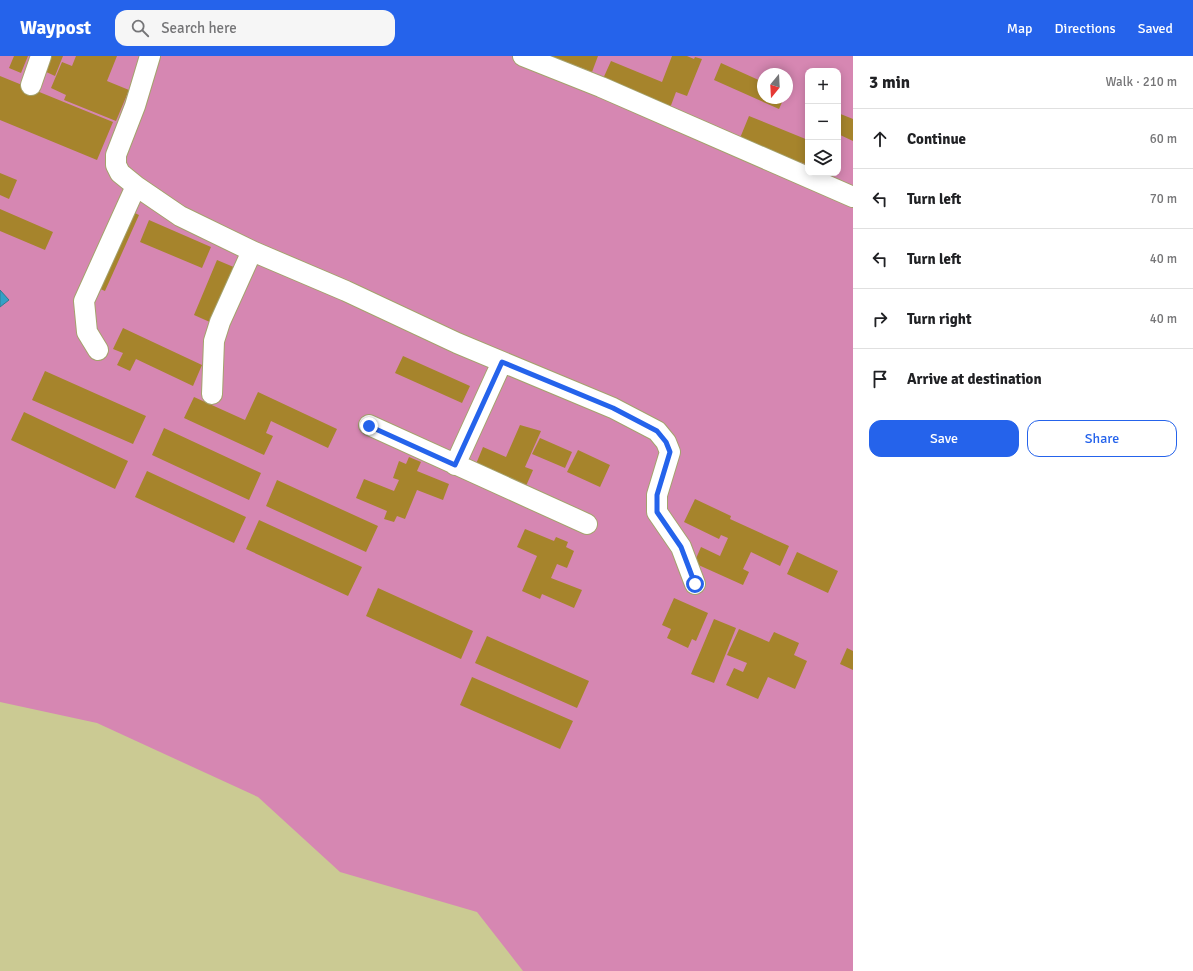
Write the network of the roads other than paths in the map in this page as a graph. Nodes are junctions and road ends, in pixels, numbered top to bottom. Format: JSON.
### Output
{"nodes":[{"id":1,"x":41,"y":56,"type":"edge"},
{"id":2,"x":150,"y":56,"type":"edge"},
{"id":3,"x":523,"y":56,"type":"edge"},
{"id":4,"x":31,"y":85,"type":"dead end"},
{"id":5,"x":136,"y":186,"type":"junction"},
{"id":6,"x":853,"y":197,"type":"edge"},
{"id":7,"x":252,"y":251,"type":"junction"},
{"id":8,"x":98,"y":350,"type":"dead end"},
{"id":9,"x":502,"y":362,"type":"junction"},
{"id":10,"x":212,"y":394,"type":"dead end"},
{"id":11,"x":369,"y":426,"type":"dead end"},
{"id":12,"x":455,"y":465,"type":"junction"},
{"id":13,"x":586,"y":524,"type":"dead end"},
{"id":14,"x":695,"y":584,"type":"dead end"}],
"edges":[{"from":1,"to":4,"type":"lane"},
{"from":2,"to":5,"type":"lane"},
{"from":3,"to":6,"type":"lane"},
{"from":5,"to":7,"type":"lane"},
{"from":5,"to":8,"type":"lane"},
{"from":7,"to":9,"type":"lane"},
{"from":7,"to":10,"type":"lane"},
{"from":9,"to":12,"type":"lane"},
{"from":9,"to":14,"type":"lane"},
{"from":11,"to":12,"type":"lane"},
{"from":12,"to":13,"type":"lane"}]}
